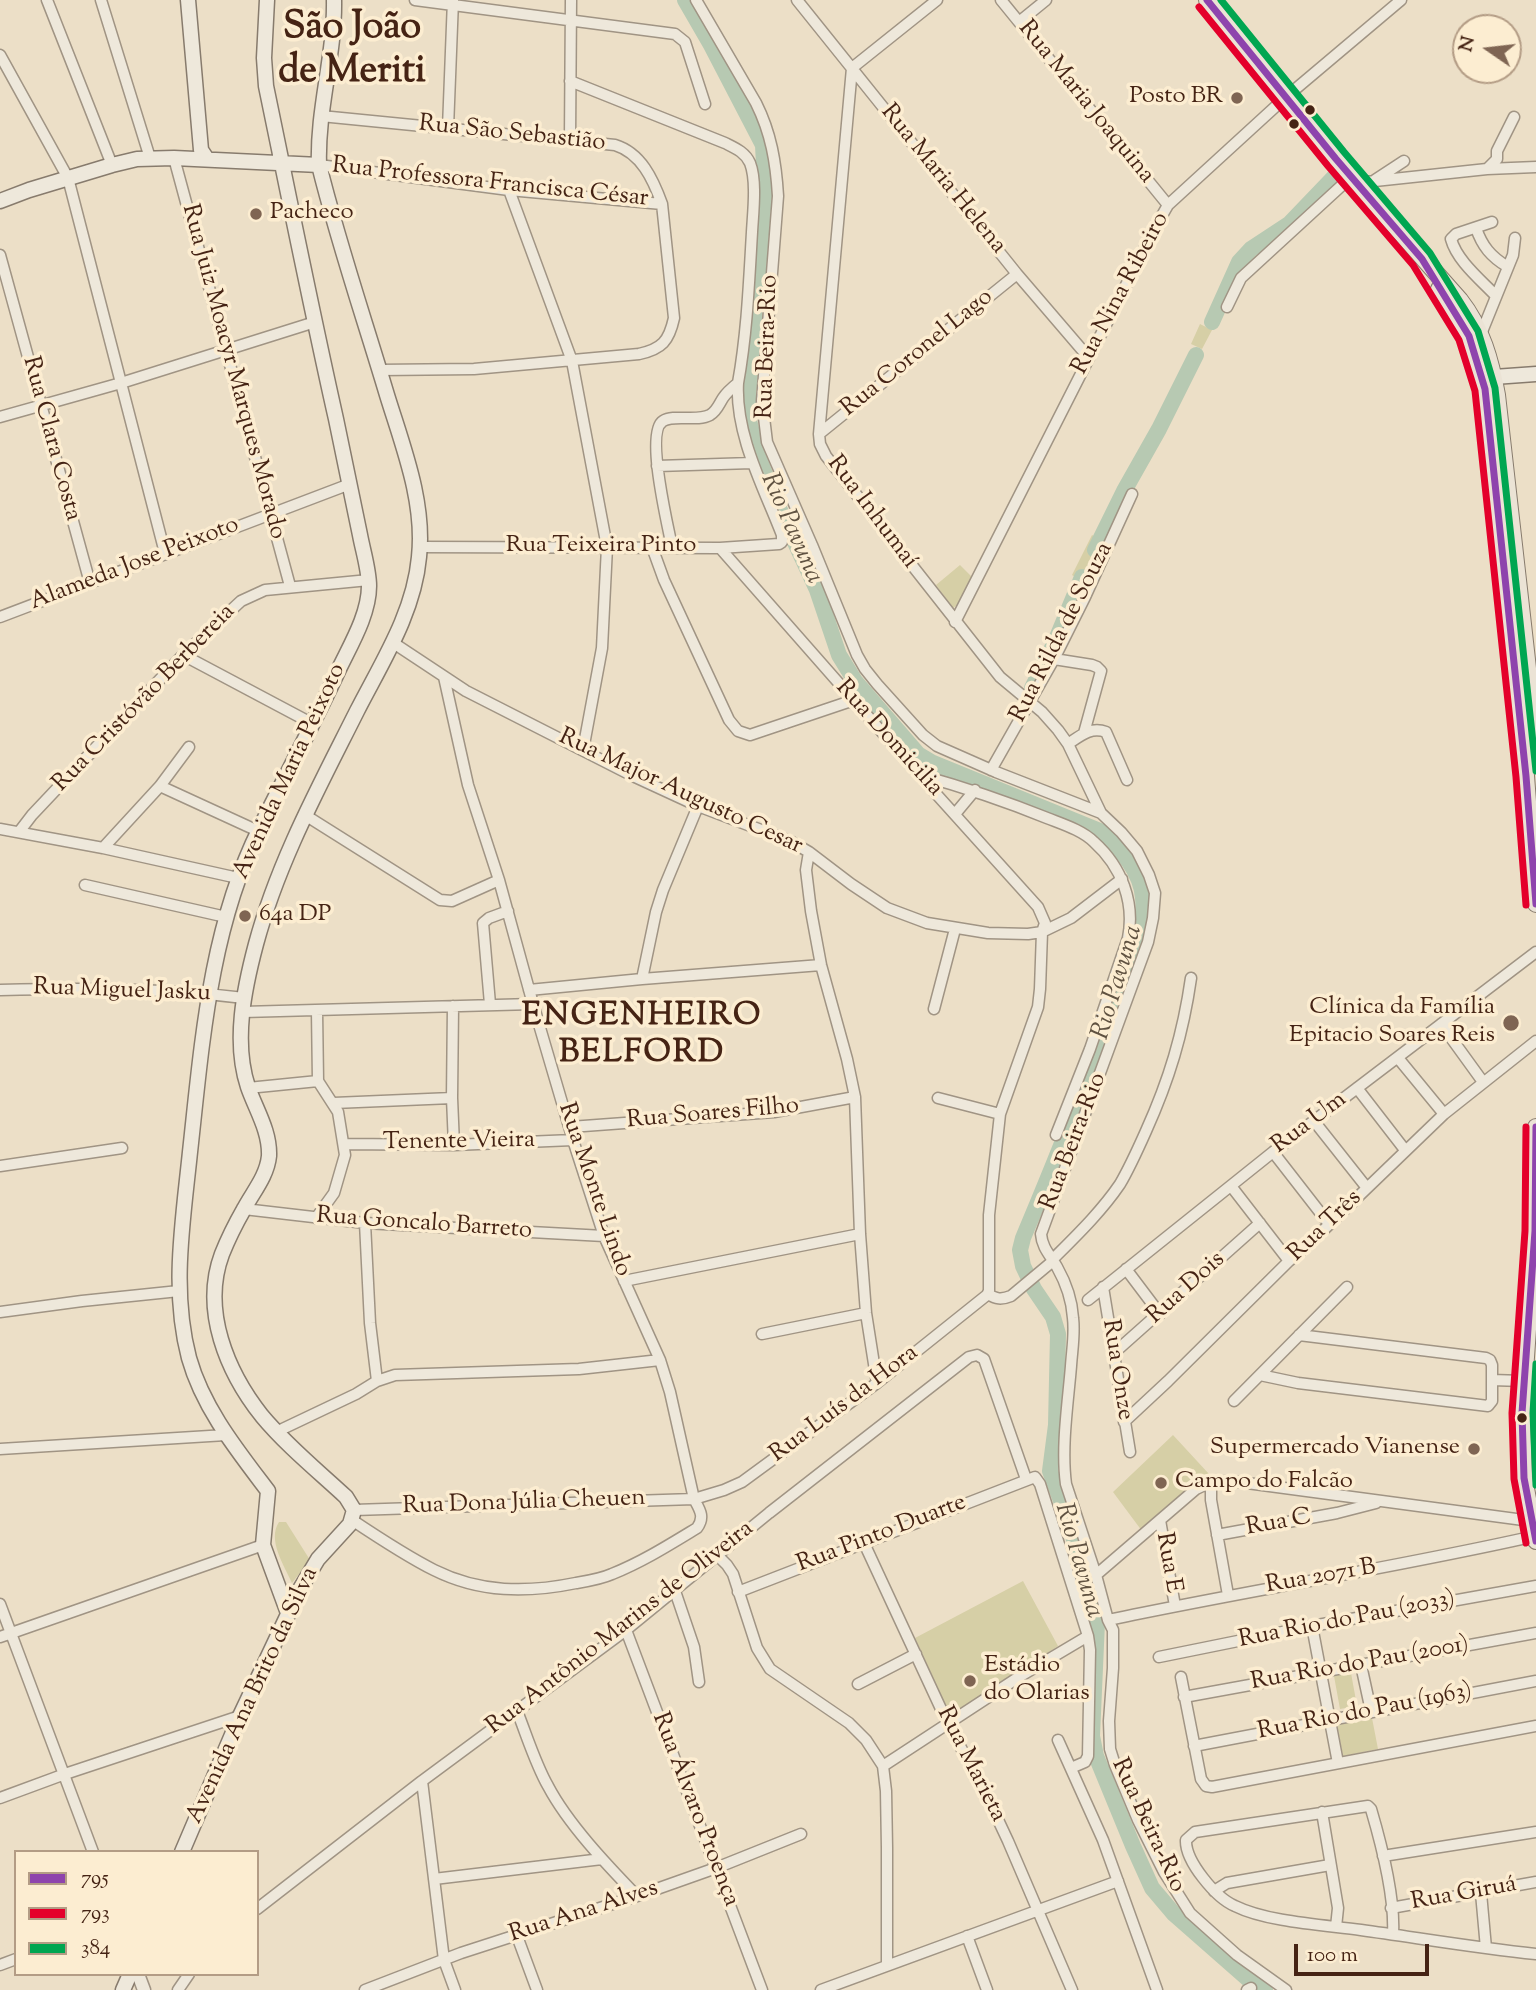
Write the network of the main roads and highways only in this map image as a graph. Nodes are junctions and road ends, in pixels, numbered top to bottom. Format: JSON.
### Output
{"nodes":[{"id":1,"x":188,"y":0,"type":"edge"},
{"id":2,"x":267,"y":0,"type":"edge"},
{"id":3,"x":334,"y":0,"type":"edge"},
{"id":4,"x":1207,"y":0,"type":"edge"},
{"id":5,"x":201,"y":156,"type":"junction"},
{"id":6,"x":281,"y":163,"type":"junction"},
{"id":7,"x":319,"y":165,"type":"junction"},
{"id":8,"x":0,"y":201,"type":"edge"},
{"id":9,"x":1422,"y":260,"type":"junction"},
{"id":10,"x":1536,"y":374,"type":"edge"},
{"id":11,"x":1489,"y":383,"type":"junction"},
{"id":12,"x":1536,"y":739,"type":"edge"},
{"id":13,"x":1527,"y":786,"type":"junction"},
{"id":14,"x":1536,"y":817,"type":"edge"},
{"id":15,"x":1536,"y":904,"type":"edge"},
{"id":16,"x":1536,"y":1127,"type":"edge"},
{"id":17,"x":1529,"y":1417,"type":"edge"},
{"id":18,"x":1530,"y":1455,"type":"edge"},
{"id":19,"x":1534,"y":1533,"type":"edge"},
{"id":20,"x":288,"y":1613,"type":"junction"},
{"id":21,"x":182,"y":1850,"type":"edge"}],
"edges":[{"from":1,"to":5,"type":"main road"},
{"from":2,"to":6,"type":"main road","name":"Avenida Maria Peixoto"},
{"from":3,"to":7,"type":"main road"},
{"from":4,"to":9,"type":"main road"},
{"from":5,"to":6,"type":"main road"},
{"from":5,"to":8,"type":"main road"},
{"from":6,"to":7,"type":"main road"},
{"from":6,"to":20,"type":"main road","name":"Avenida Maria Peixoto"},
{"from":7,"to":20,"type":"main road","name":"Avenida Ana Brito da Silva"},
{"from":9,"to":11,"type":"main road"},
{"from":9,"to":11,"type":"main road"},
{"from":10,"to":11,"type":"main road"},
{"from":11,"to":12,"type":"main road"},
{"from":11,"to":13,"type":"main road"},
{"from":13,"to":14,"type":"main road"},
{"from":13,"to":15,"type":"main road"},
{"from":16,"to":17,"type":"main road"},
{"from":17,"to":18,"type":"main road"},
{"from":18,"to":19,"type":"main road"},
{"from":20,"to":21,"type":"main road","name":"Avenida Ana Brito da Silva"}]}
